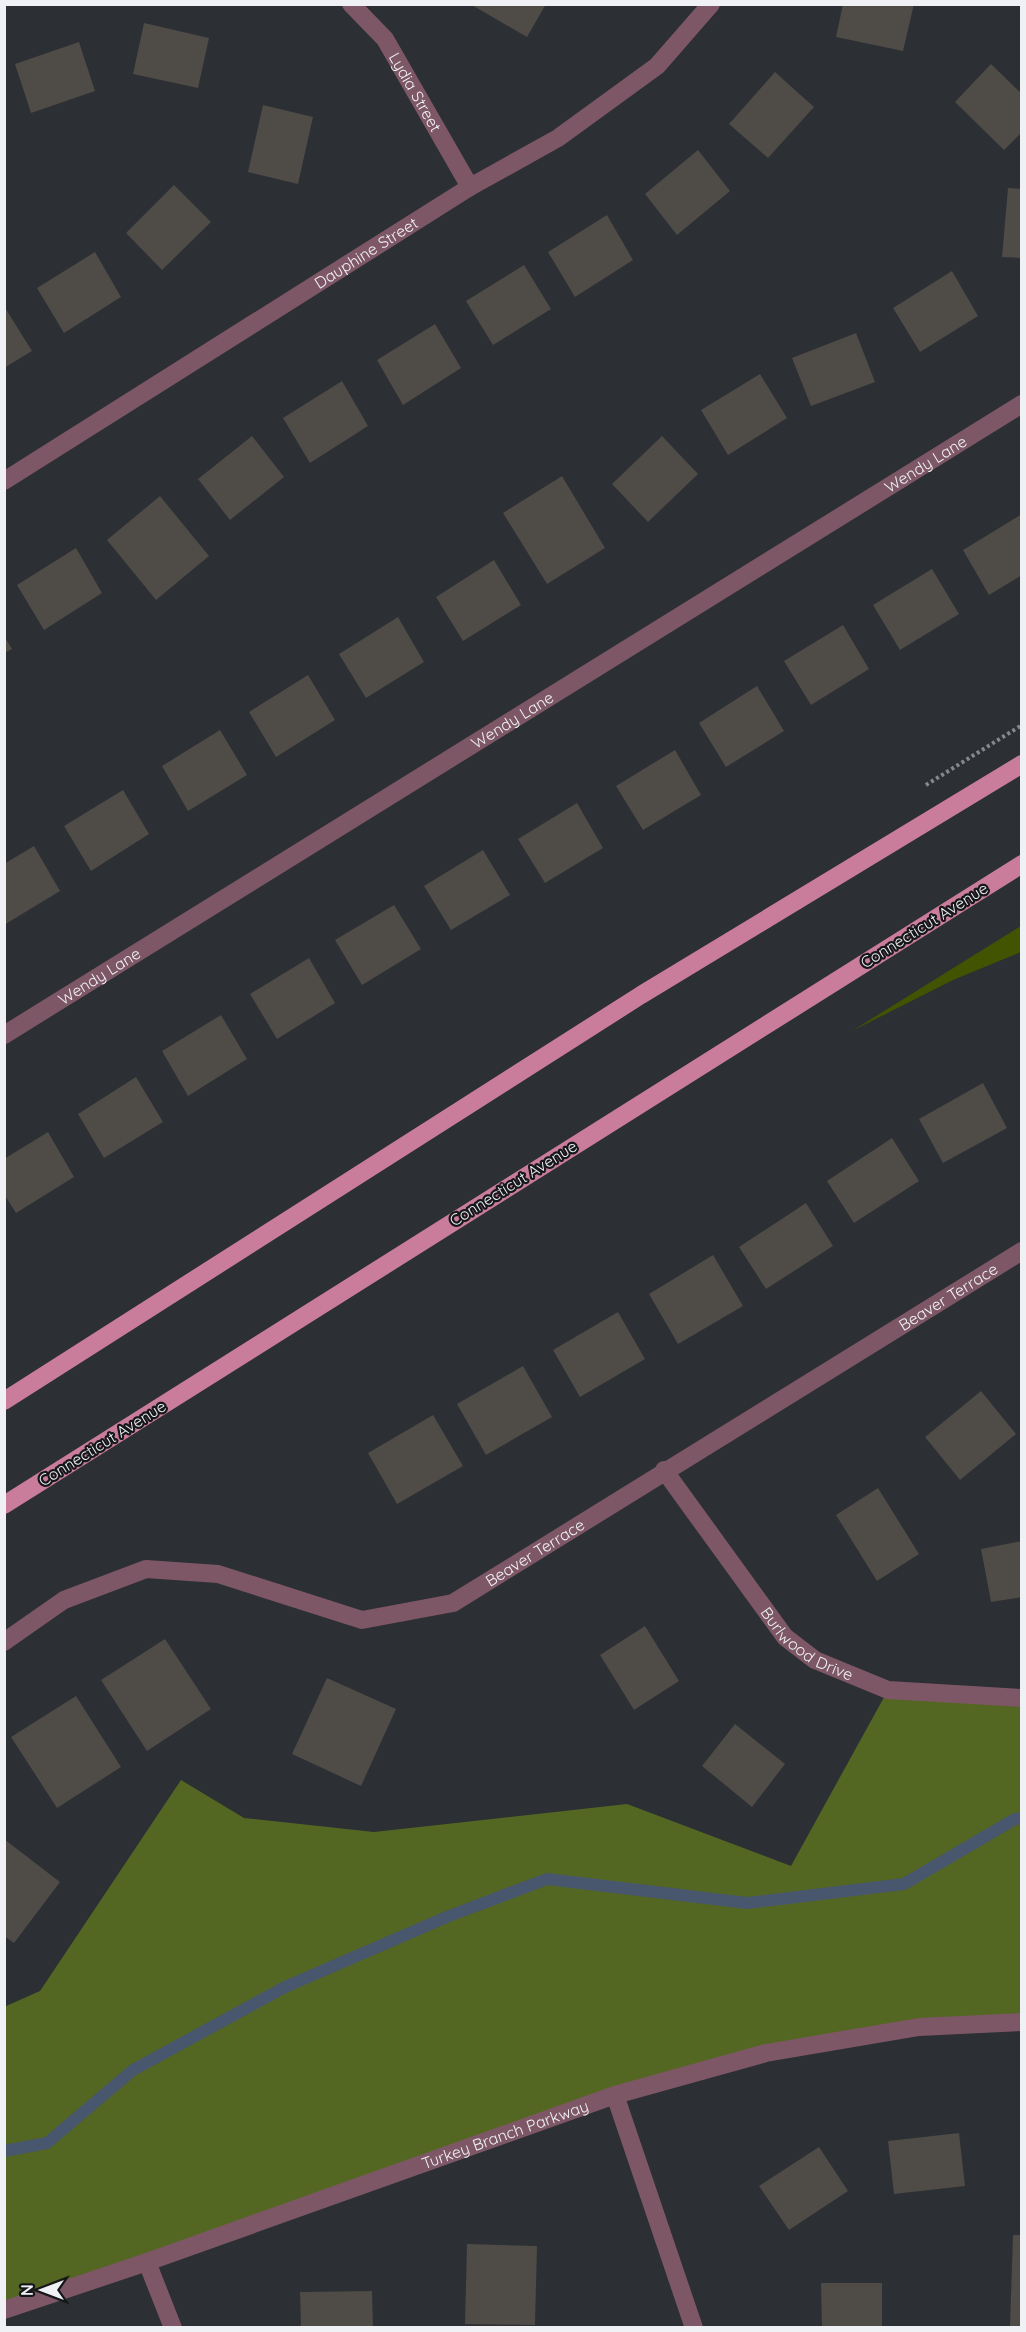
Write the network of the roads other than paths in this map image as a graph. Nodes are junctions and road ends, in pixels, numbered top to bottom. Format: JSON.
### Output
{"nodes":[{"id":1,"x":351,"y":4,"type":"edge"},
{"id":2,"x":711,"y":4,"type":"edge"},
{"id":3,"x":470,"y":187,"type":"junction"},
{"id":4,"x":1022,"y":404,"type":"edge"},
{"id":5,"x":4,"y":481,"type":"edge"},
{"id":6,"x":1022,"y":764,"type":"edge"},
{"id":7,"x":1022,"y":864,"type":"edge"},
{"id":8,"x":4,"y":1035,"type":"edge"},
{"id":9,"x":1022,"y":1251,"type":"edge"},
{"id":10,"x":4,"y":1401,"type":"edge"},
{"id":11,"x":664,"y":1470,"type":"junction"},
{"id":12,"x":4,"y":1504,"type":"edge"},
{"id":13,"x":4,"y":1642,"type":"edge"},
{"id":14,"x":1022,"y":1698,"type":"edge"},
{"id":15,"x":1022,"y":2022,"type":"edge"},
{"id":16,"x":615,"y":2095,"type":"junction"},
{"id":17,"x":147,"y":2262,"type":"junction"},
{"id":18,"x":4,"y":2310,"type":"edge"},
{"id":19,"x":173,"y":2328,"type":"edge"},
{"id":20,"x":694,"y":2328,"type":"edge"}],
"edges":[{"from":1,"to":3,"type":"street","name":"Lydia Street"},
{"from":2,"to":3,"type":"street","name":"Dauphine Street"},
{"from":3,"to":5,"type":"street","name":"Dauphine Street"},
{"from":4,"to":8,"type":"street","name":"Wendy Lane"},
{"from":6,"to":10,"type":"main road"},
{"from":7,"to":12,"type":"main road","name":"Connecticut Avenue"},
{"from":9,"to":11,"type":"street","name":"Beaver Terrace"},
{"from":11,"to":13,"type":"street","name":"Beaver Terrace"},
{"from":11,"to":14,"type":"street","name":"Burlwood Drive"},
{"from":15,"to":16,"type":"street","name":"Turkey Branch Parkway"},
{"from":16,"to":17,"type":"street","name":"Turkey Branch Parkway"},
{"from":16,"to":20,"type":"street"},
{"from":17,"to":18,"type":"street","name":"Turkey Branch Parkway"},
{"from":17,"to":19,"type":"street"}]}
